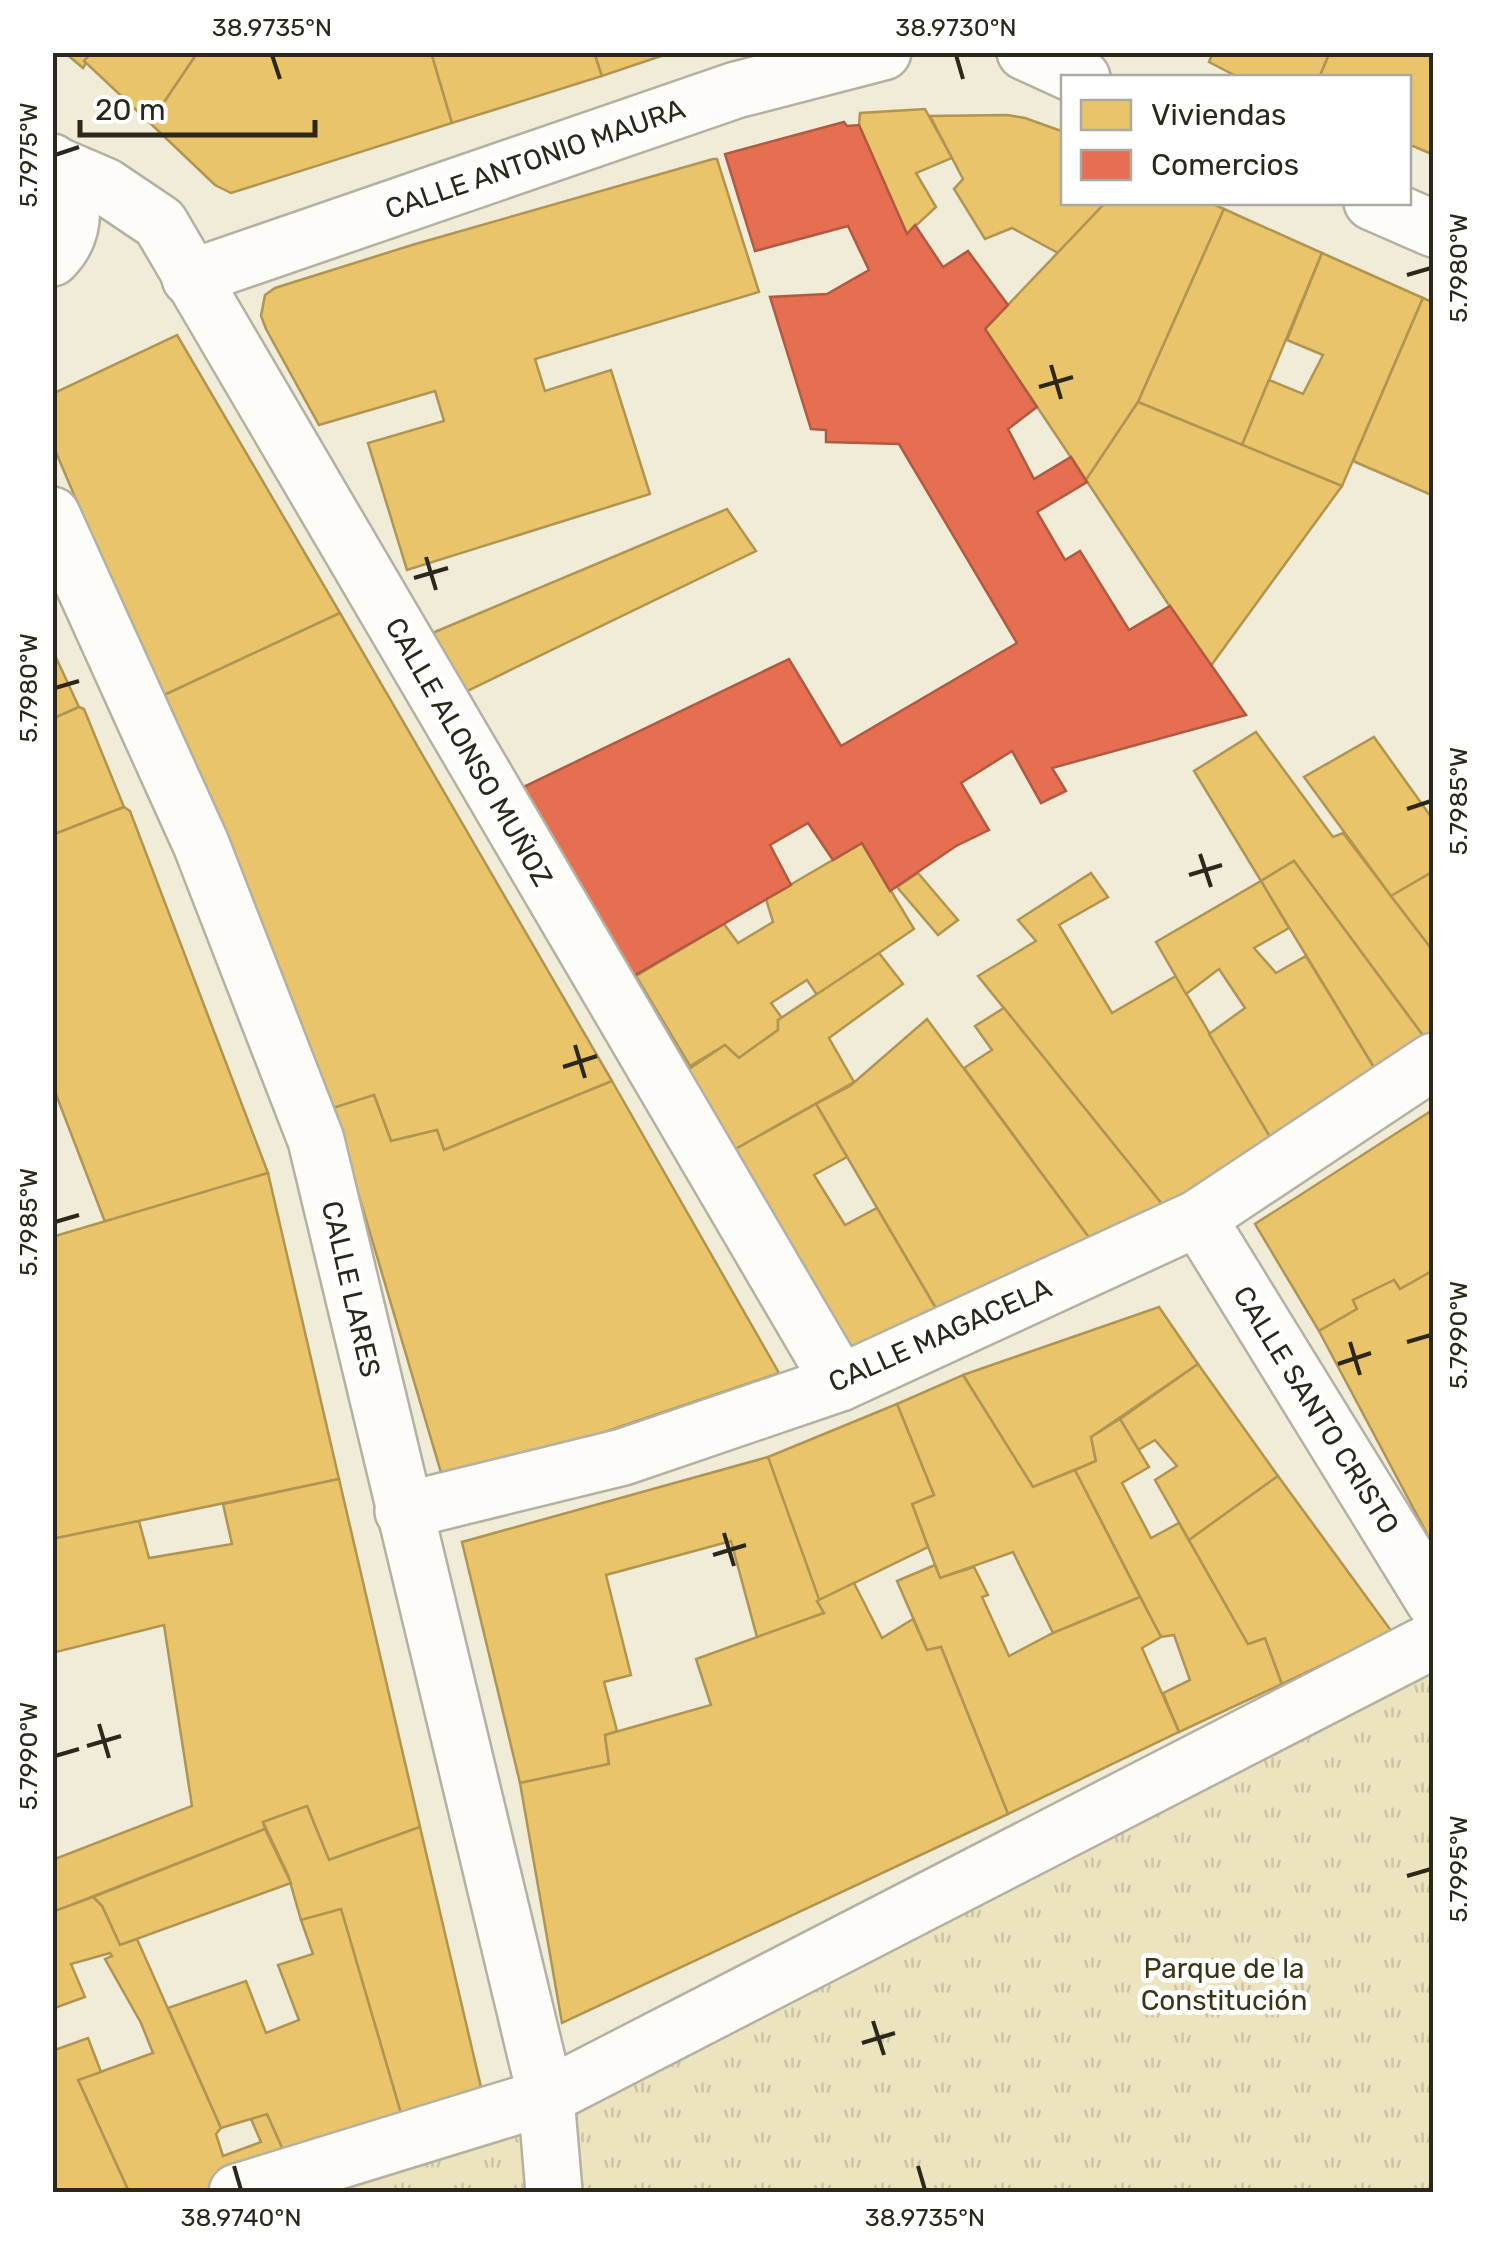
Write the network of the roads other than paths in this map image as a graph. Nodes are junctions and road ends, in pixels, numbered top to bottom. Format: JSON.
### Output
{"nodes":[{"id":1,"x":883,"y":52,"type":"edge"},
{"id":2,"x":1024,"y":52,"type":"edge"},
{"id":3,"x":1075,"y":75,"type":"edge"},
{"id":4,"x":54,"y":164,"type":"edge"},
{"id":5,"x":1379,"y":205,"type":"edge"},
{"id":6,"x":1434,"y":229,"type":"edge"},
{"id":7,"x":52,"y":258,"type":"edge"},
{"id":8,"x":190,"y":278,"type":"junction"},
{"id":9,"x":52,"y":515,"type":"edge"},
{"id":10,"x":1434,"y":1061,"type":"edge"},
{"id":11,"x":1198,"y":1218,"type":"junction"},
{"id":12,"x":840,"y":1382,"type":"junction"},
{"id":13,"x":403,"y":1511,"type":"junction"},
{"id":14,"x":1434,"y":1601,"type":"edge"},
{"id":15,"x":1434,"y":1640,"type":"edge"},
{"id":16,"x":546,"y":2097,"type":"junction"},
{"id":17,"x":267,"y":2188,"type":"edge"},
{"id":18,"x":554,"y":2192,"type":"edge"}],
"edges":[{"from":1,"to":8,"type":"street","name":"CALLE ANTONIO MAURA"},
{"from":2,"to":3,"type":"street"},
{"from":4,"to":7,"type":"street"},
{"from":4,"to":8,"type":"street","name":"CALLE ALONSO MUÑOZ"},
{"from":5,"to":6,"type":"street"},
{"from":8,"to":12,"type":"street","name":"CALLE ALONSO MUÑOZ"},
{"from":9,"to":13,"type":"street","name":"CALLE LARES"},
{"from":10,"to":11,"type":"street","name":"CALLE MAGACELA"},
{"from":11,"to":12,"type":"street","name":"CALLE MAGACELA"},
{"from":11,"to":14,"type":"street","name":"CALLE SANTO CRISTO"},
{"from":12,"to":13,"type":"street","name":"CALLE MAGACELA"},
{"from":13,"to":16,"type":"street","name":"CALLE LARES"},
{"from":15,"to":16,"type":"street"},
{"from":16,"to":17,"type":"street"},
{"from":16,"to":18,"type":"street"}]}
